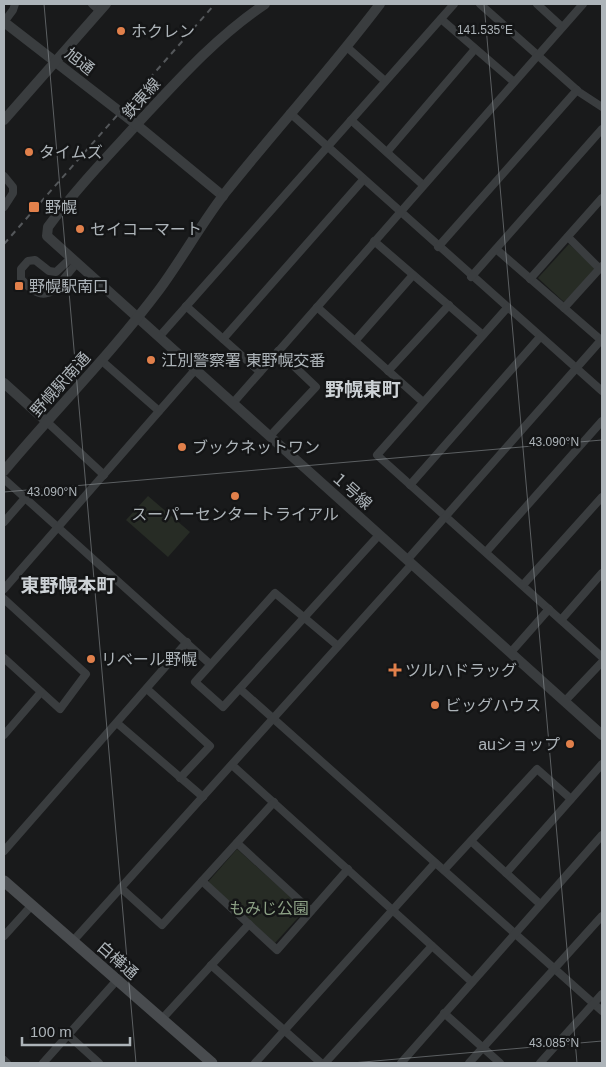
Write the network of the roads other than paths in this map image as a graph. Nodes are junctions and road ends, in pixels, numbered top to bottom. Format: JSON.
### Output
{"nodes":[{"id":1,"x":15,"y":4,"type":"edge"},
{"id":2,"x":92,"y":4,"type":"edge"},
{"id":3,"x":265,"y":4,"type":"edge"},
{"id":4,"x":380,"y":4,"type":"edge"},
{"id":5,"x":454,"y":4,"type":"edge"},
{"id":6,"x":480,"y":4,"type":"edge"},
{"id":7,"x":537,"y":4,"type":"edge"},
{"id":8,"x":583,"y":4,"type":"edge"},
{"id":9,"x":103,"y":7,"type":"edge"},
{"id":10,"x":441,"y":19,"type":"junction"},
{"id":11,"x":4,"y":22,"type":"edge"},
{"id":12,"x":562,"y":27,"type":"junction"},
{"id":13,"x":348,"y":48,"type":"junction"},
{"id":14,"x":474,"y":49,"type":"junction"},
{"id":15,"x":538,"y":54,"type":"junction"},
{"id":16,"x":56,"y":61,"type":"junction"},
{"id":17,"x":385,"y":81,"type":"junction"},
{"id":18,"x":514,"y":82,"type":"junction"},
{"id":19,"x":577,"y":90,"type":"junction"},
{"id":20,"x":602,"y":107,"type":"edge"},
{"id":21,"x":290,"y":113,"type":"junction"},
{"id":22,"x":4,"y":120,"type":"edge"},
{"id":23,"x":351,"y":120,"type":"junction"},
{"id":24,"x":137,"y":125,"type":"junction"},
{"id":25,"x":602,"y":128,"type":"edge"},
{"id":26,"x":327,"y":147,"type":"junction"},
{"id":27,"x":387,"y":152,"type":"junction"},
{"id":28,"x":4,"y":176,"type":"edge"},
{"id":29,"x":363,"y":180,"type":"junction"},
{"id":30,"x":423,"y":185,"type":"junction"},
{"id":31,"x":223,"y":196,"type":"junction"},
{"id":32,"x":602,"y":198,"type":"edge"},
{"id":33,"x":4,"y":207,"type":"edge"},
{"id":34,"x":399,"y":212,"type":"junction"},
{"id":35,"x":50,"y":224,"type":"joint"},
{"id":36,"x":568,"y":237,"type":"junction"},
{"id":37,"x":374,"y":241,"type":"junction"},
{"id":38,"x":438,"y":247,"type":"junction"},
{"id":39,"x":496,"y":249,"type":"junction"},
{"id":40,"x":74,"y":260,"type":"junction"},
{"id":41,"x":601,"y":268,"type":"edge"},
{"id":42,"x":413,"y":275,"type":"junction"},
{"id":43,"x":471,"y":277,"type":"junction"},
{"id":44,"x":530,"y":279,"type":"junction"},
{"id":45,"x":448,"y":305,"type":"junction"},
{"id":46,"x":186,"y":306,"type":"junction"},
{"id":47,"x":317,"y":307,"type":"junction"},
{"id":48,"x":507,"y":308,"type":"junction"},
{"id":49,"x":564,"y":308,"type":"junction"},
{"id":50,"x":136,"y":317,"type":"junction"},
{"id":51,"x":483,"y":335,"type":"junction"},
{"id":52,"x":158,"y":337,"type":"junction"},
{"id":53,"x":540,"y":337,"type":"junction"},
{"id":54,"x":223,"y":339,"type":"junction"},
{"id":55,"x":602,"y":340,"type":"edge"},
{"id":56,"x":355,"y":341,"type":"junction"},
{"id":57,"x":278,"y":351,"type":"junction"},
{"id":58,"x":102,"y":361,"type":"junction"},
{"id":59,"x":576,"y":368,"type":"junction"},
{"id":60,"x":195,"y":370,"type":"junction"},
{"id":61,"x":388,"y":371,"type":"junction"},
{"id":62,"x":260,"y":372,"type":"junction"},
{"id":63,"x":4,"y":383,"type":"edge"},
{"id":64,"x":602,"y":392,"type":"edge"},
{"id":65,"x":423,"y":402,"type":"junction"},
{"id":66,"x":232,"y":403,"type":"junction"},
{"id":67,"x":159,"y":411,"type":"junction"},
{"id":68,"x":46,"y":421,"type":"junction"},
{"id":69,"x":602,"y":421,"type":"edge"},
{"id":70,"x":270,"y":436,"type":"junction"},
{"id":71,"x":4,"y":471,"type":"edge"},
{"id":72,"x":104,"y":475,"type":"junction"},
{"id":73,"x":4,"y":479,"type":"edge"},
{"id":74,"x":410,"y":484,"type":"junction"},
{"id":75,"x":602,"y":497,"type":"edge"},
{"id":76,"x":25,"y":498,"type":"junction"},
{"id":77,"x":445,"y":516,"type":"junction"},
{"id":78,"x":4,"y":522,"type":"edge"},
{"id":79,"x":58,"y":527,"type":"junction"},
{"id":80,"x":379,"y":535,"type":"junction"},
{"id":81,"x":486,"y":552,"type":"junction"},
{"id":82,"x":410,"y":562,"type":"junction"},
{"id":83,"x":602,"y":573,"type":"edge"},
{"id":84,"x":522,"y":586,"type":"junction"},
{"id":85,"x":4,"y":589,"type":"edge"},
{"id":86,"x":4,"y":599,"type":"edge"},
{"id":87,"x":549,"y":609,"type":"junction"},
{"id":88,"x":305,"y":618,"type":"junction"},
{"id":89,"x":561,"y":620,"type":"junction"},
{"id":90,"x":187,"y":642,"type":"junction"},
{"id":91,"x":338,"y":646,"type":"junction"},
{"id":92,"x":512,"y":652,"type":"junction"},
{"id":93,"x":602,"y":657,"type":"edge"},
{"id":94,"x":5,"y":662,"type":"edge"},
{"id":95,"x":602,"y":662,"type":"edge"},
{"id":96,"x":210,"y":664,"type":"junction"},
{"id":97,"x":146,"y":689,"type":"junction"},
{"id":98,"x":240,"y":689,"type":"junction"},
{"id":99,"x":41,"y":692,"type":"junction"},
{"id":100,"x":565,"y":701,"type":"junction"},
{"id":101,"x":273,"y":719,"type":"junction"},
{"id":102,"x":117,"y":723,"type":"junction"},
{"id":103,"x":4,"y":735,"type":"edge"},
{"id":104,"x":602,"y":735,"type":"edge"},
{"id":105,"x":232,"y":764,"type":"junction"},
{"id":106,"x":602,"y":764,"type":"edge"},
{"id":107,"x":180,"y":778,"type":"junction"},
{"id":108,"x":203,"y":797,"type":"junction"},
{"id":109,"x":572,"y":799,"type":"junction"},
{"id":110,"x":274,"y":802,"type":"junction"},
{"id":111,"x":602,"y":835,"type":"edge"},
{"id":112,"x":471,"y":841,"type":"junction"},
{"id":113,"x":237,"y":843,"type":"junction"},
{"id":114,"x":4,"y":852,"type":"edge"},
{"id":115,"x":435,"y":862,"type":"junction"},
{"id":116,"x":348,"y":869,"type":"junction"},
{"id":117,"x":444,"y":870,"type":"junction"},
{"id":118,"x":506,"y":873,"type":"junction"},
{"id":119,"x":4,"y":881,"type":"edge"},
{"id":120,"x":202,"y":881,"type":"junction"},
{"id":121,"x":121,"y":888,"type":"junction"},
{"id":122,"x":540,"y":904,"type":"junction"},
{"id":123,"x":32,"y":905,"type":"junction"},
{"id":124,"x":393,"y":909,"type":"junction"},
{"id":125,"x":311,"y":911,"type":"junction"},
{"id":126,"x":602,"y":916,"type":"edge"},
{"id":127,"x":249,"y":924,"type":"junction"},
{"id":128,"x":514,"y":933,"type":"junction"},
{"id":129,"x":4,"y":936,"type":"edge"},
{"id":130,"x":73,"y":941,"type":"junction"},
{"id":131,"x":432,"y":946,"type":"junction"},
{"id":132,"x":211,"y":965,"type":"junction"},
{"id":133,"x":555,"y":970,"type":"junction"},
{"id":134,"x":117,"y":980,"type":"junction"},
{"id":135,"x":472,"y":982,"type":"junction"},
{"id":136,"x":602,"y":994,"type":"edge"},
{"id":137,"x":594,"y":1004,"type":"junction"},
{"id":138,"x":602,"y":1011,"type":"edge"},
{"id":139,"x":444,"y":1013,"type":"junction"},
{"id":140,"x":162,"y":1019,"type":"junction"},
{"id":141,"x":284,"y":1031,"type":"junction"},
{"id":142,"x":68,"y":1035,"type":"junction"},
{"id":143,"x":483,"y":1048,"type":"junction"},
{"id":144,"x":4,"y":1060,"type":"edge"},
{"id":145,"x":7,"y":1063,"type":"edge"},
{"id":146,"x":43,"y":1063,"type":"edge"},
{"id":147,"x":99,"y":1063,"type":"edge"},
{"id":148,"x":212,"y":1063,"type":"edge"},
{"id":149,"x":255,"y":1063,"type":"edge"},
{"id":150,"x":321,"y":1063,"type":"edge"},
{"id":151,"x":325,"y":1063,"type":"edge"},
{"id":152,"x":401,"y":1063,"type":"edge"},
{"id":153,"x":469,"y":1063,"type":"edge"},
{"id":154,"x":500,"y":1063,"type":"edge"},
{"id":155,"x":540,"y":1063,"type":"edge"}],
"edges":[{"from":1,"to":11,"type":"street"},
{"from":2,"to":9,"type":"street"},
{"from":3,"to":24,"type":"street","name":"鉄東線"},
{"from":4,"to":13,"type":"street","name":"野幌駅南通"},
{"from":5,"to":10,"type":"street"},
{"from":6,"to":15,"type":"street"},
{"from":7,"to":12,"type":"street"},
{"from":8,"to":12,"type":"street"},
{"from":9,"to":16,"type":"street"},
{"from":10,"to":14,"type":"street"},
{"from":10,"to":17,"type":"street"},
{"from":11,"to":16,"type":"street","name":"旭通"},
{"from":12,"to":15,"type":"street"},
{"from":13,"to":17,"type":"street"},
{"from":13,"to":21,"type":"street","name":"野幌駅南通"},
{"from":14,"to":18,"type":"street"},
{"from":14,"to":27,"type":"street"},
{"from":15,"to":18,"type":"street"},
{"from":15,"to":19,"type":"street"},
{"from":16,"to":22,"type":"street"},
{"from":16,"to":24,"type":"street","name":"旭通"},
{"from":17,"to":23,"type":"street"},
{"from":18,"to":30,"type":"street"},
{"from":19,"to":20,"type":"street"},
{"from":19,"to":38,"type":"street"},
{"from":21,"to":26,"type":"street"},
{"from":21,"to":31,"type":"street","name":"野幌駅南通"},
{"from":23,"to":26,"type":"street"},
{"from":23,"to":27,"type":"street"},
{"from":24,"to":31,"type":"street","name":"旭通"},
{"from":24,"to":35,"type":"street","name":"鉄東線"},
{"from":25,"to":39,"type":"street"},
{"from":26,"to":29,"type":"street"},
{"from":26,"to":46,"type":"street"},
{"from":27,"to":30,"type":"street"},
{"from":28,"to":33,"type":"street"},
{"from":29,"to":34,"type":"street"},
{"from":29,"to":54,"type":"street"},
{"from":30,"to":34,"type":"street"},
{"from":31,"to":50,"type":"street","name":"野幌駅南通"},
{"from":32,"to":36,"type":"street"},
{"from":34,"to":37,"type":"street"},
{"from":34,"to":38,"type":"street"},
{"from":35,"to":40,"type":"street","name":"１号線"},
{"from":36,"to":41,"type":"street"},
{"from":36,"to":44,"type":"street"},
{"from":37,"to":42,"type":"street"},
{"from":37,"to":47,"type":"street"},
{"from":38,"to":43,"type":"street"},
{"from":39,"to":43,"type":"street"},
{"from":39,"to":44,"type":"street"},
{"from":40,"to":40,"type":"street"},
{"from":40,"to":50,"type":"street","name":"１号線"},
{"from":41,"to":49,"type":"street"},
{"from":42,"to":45,"type":"street"},
{"from":42,"to":56,"type":"street"},
{"from":43,"to":48,"type":"street"},
{"from":44,"to":49,"type":"street"},
{"from":45,"to":51,"type":"street"},
{"from":45,"to":61,"type":"street"},
{"from":46,"to":52,"type":"street"},
{"from":46,"to":54,"type":"street"},
{"from":47,"to":56,"type":"street"},
{"from":47,"to":57,"type":"street"},
{"from":48,"to":51,"type":"street"},
{"from":48,"to":53,"type":"street"},
{"from":49,"to":55,"type":"street"},
{"from":50,"to":52,"type":"street","name":"１号線"},
{"from":50,"to":58,"type":"street","name":"野幌駅南通"},
{"from":51,"to":65,"type":"street"},
{"from":52,"to":60,"type":"street","name":"１号線"},
{"from":53,"to":59,"type":"street"},
{"from":53,"to":74,"type":"street"},
{"from":54,"to":62,"type":"street"},
{"from":55,"to":59,"type":"street"},
{"from":56,"to":61,"type":"street"},
{"from":57,"to":62,"type":"street"},
{"from":57,"to":70,"type":"street"},
{"from":58,"to":67,"type":"street"},
{"from":58,"to":68,"type":"street","name":"野幌駅南通"},
{"from":59,"to":64,"type":"street"},
{"from":59,"to":77,"type":"street"},
{"from":60,"to":66,"type":"street","name":"１号線"},
{"from":60,"to":67,"type":"street"},
{"from":61,"to":65,"type":"street"},
{"from":62,"to":66,"type":"street"},
{"from":63,"to":68,"type":"street"},
{"from":65,"to":74,"type":"street"},
{"from":66,"to":70,"type":"street","name":"１号線"},
{"from":67,"to":72,"type":"street"},
{"from":68,"to":71,"type":"street","name":"野幌駅南通"},
{"from":68,"to":72,"type":"street"},
{"from":69,"to":81,"type":"street"},
{"from":70,"to":80,"type":"street","name":"１号線"},
{"from":72,"to":79,"type":"street"},
{"from":73,"to":76,"type":"street"},
{"from":74,"to":77,"type":"street"},
{"from":75,"to":84,"type":"street"},
{"from":76,"to":78,"type":"street"},
{"from":76,"to":79,"type":"street"},
{"from":77,"to":81,"type":"street"},
{"from":77,"to":82,"type":"street"},
{"from":79,"to":85,"type":"street"},
{"from":79,"to":90,"type":"street"},
{"from":80,"to":82,"type":"street","name":"１号線"},
{"from":80,"to":88,"type":"street"},
{"from":81,"to":84,"type":"street"},
{"from":82,"to":91,"type":"street"},
{"from":82,"to":92,"type":"street","name":"１号線"},
{"from":83,"to":89,"type":"street"},
{"from":84,"to":87,"type":"street"},
{"from":86,"to":99,"type":"street"},
{"from":87,"to":89,"type":"street"},
{"from":87,"to":92,"type":"street"},
{"from":88,"to":91,"type":"street"},
{"from":88,"to":96,"type":"street"},
{"from":88,"to":98,"type":"street"},
{"from":89,"to":93,"type":"street"},
{"from":90,"to":96,"type":"street"},
{"from":90,"to":97,"type":"street"},
{"from":91,"to":101,"type":"street"},
{"from":92,"to":100,"type":"street","name":"１号線"},
{"from":94,"to":99,"type":"street"},
{"from":95,"to":100,"type":"street"},
{"from":96,"to":98,"type":"street"},
{"from":97,"to":102,"type":"street"},
{"from":97,"to":107,"type":"street"},
{"from":98,"to":101,"type":"street"},
{"from":99,"to":103,"type":"street"},
{"from":100,"to":104,"type":"street","name":"１号線"},
{"from":101,"to":105,"type":"street"},
{"from":101,"to":115,"type":"street"},
{"from":102,"to":107,"type":"street"},
{"from":102,"to":114,"type":"street"},
{"from":105,"to":108,"type":"street"},
{"from":105,"to":110,"type":"street"},
{"from":106,"to":109,"type":"street"},
{"from":107,"to":108,"type":"street"},
{"from":108,"to":121,"type":"street"},
{"from":109,"to":112,"type":"street"},
{"from":109,"to":118,"type":"street"},
{"from":110,"to":113,"type":"street"},
{"from":110,"to":116,"type":"street"},
{"from":111,"to":122,"type":"street"},
{"from":112,"to":117,"type":"street"},
{"from":112,"to":118,"type":"street"},
{"from":113,"to":120,"type":"street"},
{"from":113,"to":125,"type":"street"},
{"from":115,"to":117,"type":"street"},
{"from":115,"to":124,"type":"street"},
{"from":116,"to":124,"type":"street"},
{"from":116,"to":125,"type":"street"},
{"from":117,"to":128,"type":"street"},
{"from":118,"to":122,"type":"street"},
{"from":119,"to":123,"type":"main road","name":"白樺通"},
{"from":120,"to":121,"type":"street"},
{"from":120,"to":127,"type":"street"},
{"from":121,"to":130,"type":"street"},
{"from":122,"to":128,"type":"street"},
{"from":123,"to":129,"type":"street"},
{"from":123,"to":130,"type":"main road","name":"白樺通"},
{"from":124,"to":131,"type":"street"},
{"from":124,"to":141,"type":"street"},
{"from":125,"to":127,"type":"street"},
{"from":126,"to":133,"type":"street"},
{"from":127,"to":132,"type":"street"},
{"from":128,"to":133,"type":"street"},
{"from":128,"to":135,"type":"street"},
{"from":130,"to":134,"type":"main road","name":"白樺通"},
{"from":131,"to":135,"type":"street"},
{"from":131,"to":151,"type":"street"},
{"from":132,"to":140,"type":"street"},
{"from":132,"to":141,"type":"street"},
{"from":133,"to":137,"type":"street"},
{"from":133,"to":143,"type":"street"},
{"from":134,"to":140,"type":"main road","name":"白樺通"},
{"from":134,"to":142,"type":"street"},
{"from":135,"to":139,"type":"street"},
{"from":136,"to":137,"type":"street"},
{"from":137,"to":138,"type":"street"},
{"from":137,"to":155,"type":"street"},
{"from":139,"to":143,"type":"street"},
{"from":139,"to":152,"type":"street"},
{"from":140,"to":148,"type":"main road","name":"白樺通"},
{"from":141,"to":149,"type":"street"},
{"from":141,"to":150,"type":"street"},
{"from":142,"to":146,"type":"street"},
{"from":142,"to":147,"type":"street"},
{"from":143,"to":153,"type":"street"},
{"from":143,"to":154,"type":"street"},
{"from":144,"to":145,"type":"street"}]}
